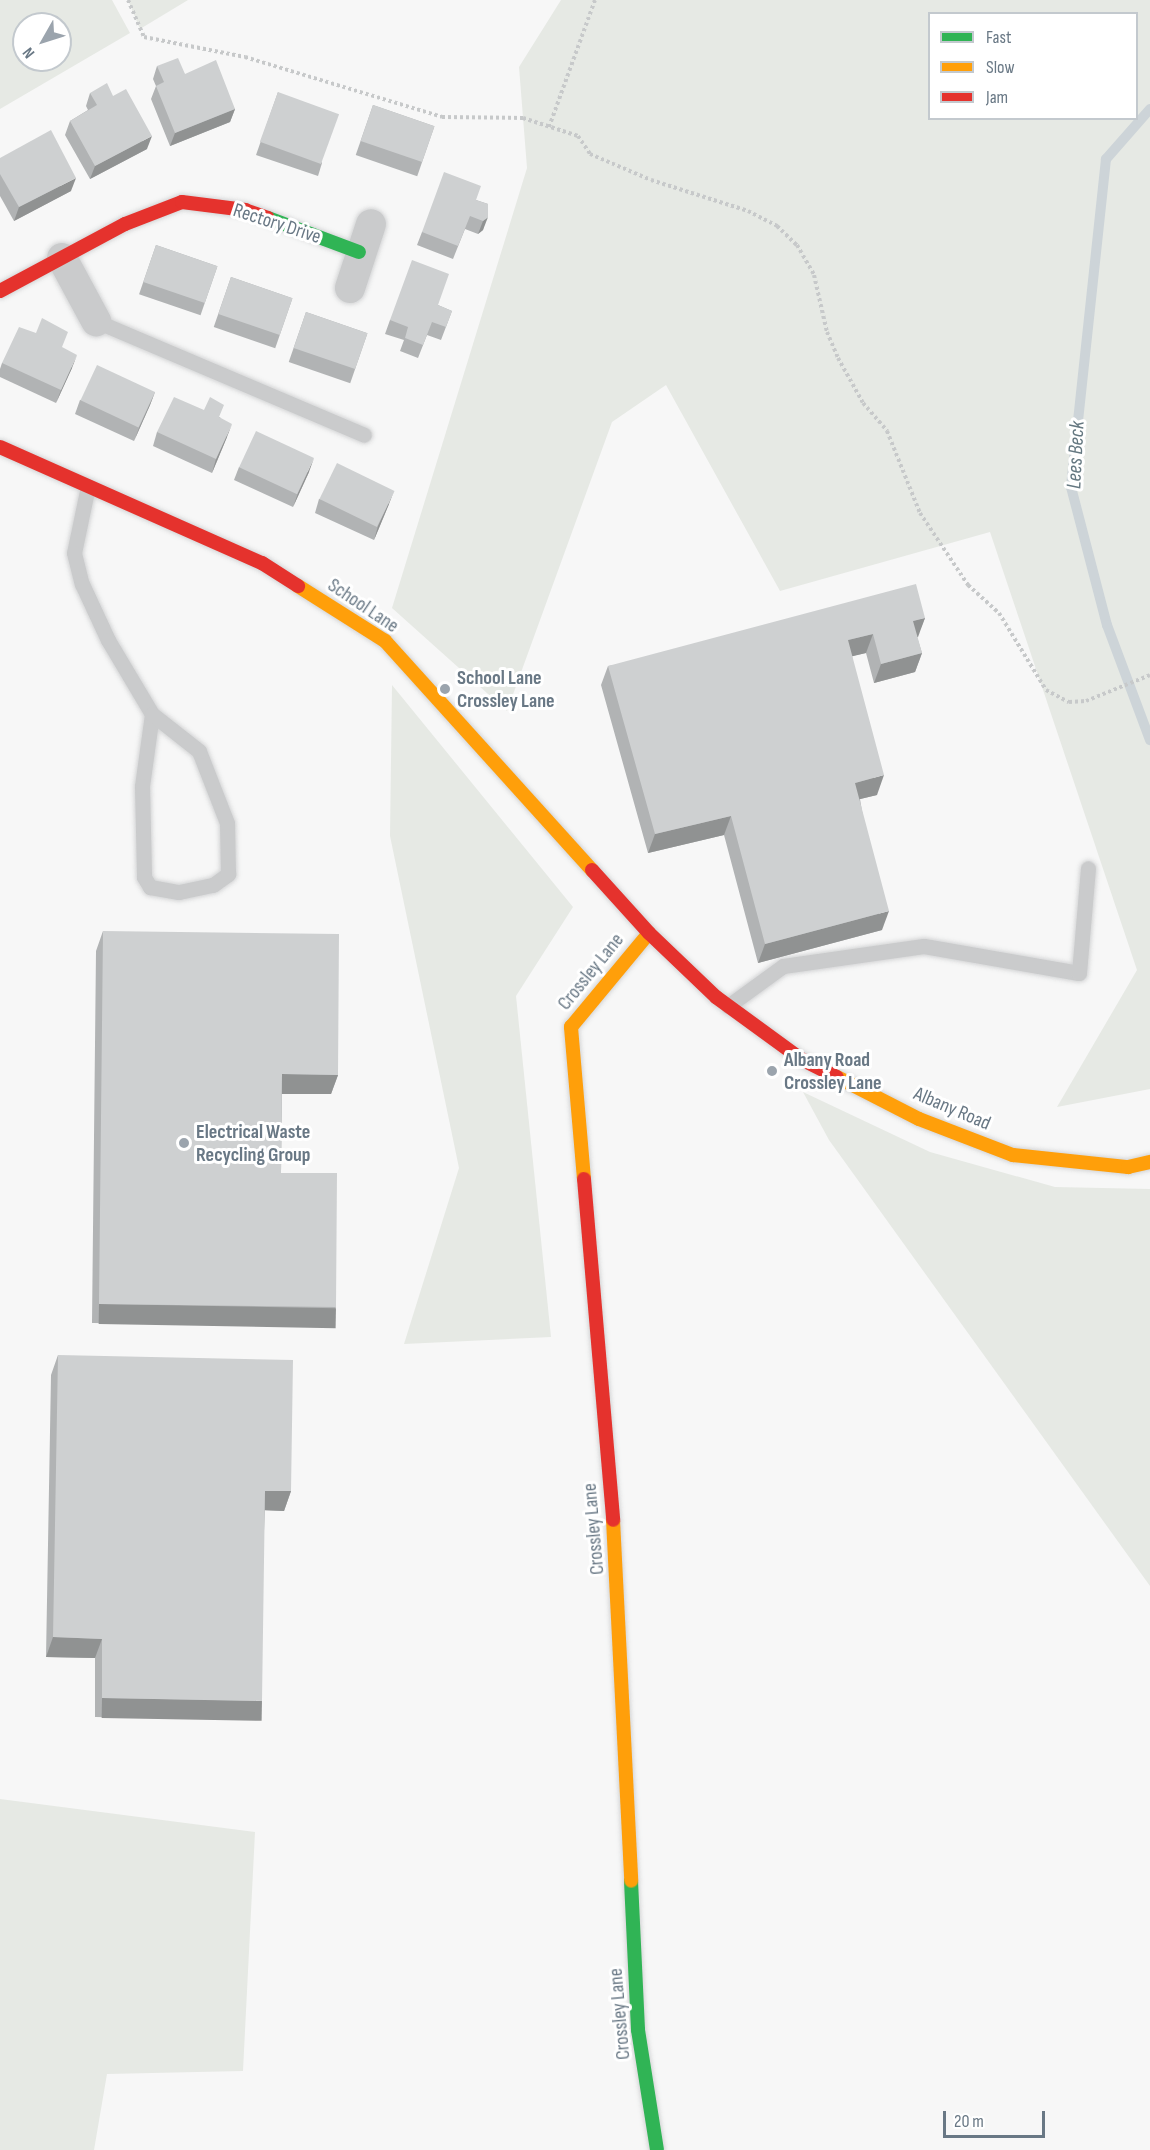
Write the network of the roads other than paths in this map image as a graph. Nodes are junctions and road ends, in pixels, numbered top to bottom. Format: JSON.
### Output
{"nodes":[{"id":1,"x":371,"y":224,"type":"dead end"},
{"id":2,"x":360,"y":252,"type":"junction"},
{"id":3,"x":62,"y":258,"type":"junction"},
{"id":4,"x":350,"y":288,"type":"dead end"},
{"id":5,"x":0,"y":291,"type":"edge"},
{"id":6,"x":96,"y":321,"type":"joint"},
{"id":7,"x":364,"y":435,"type":"dead end"},
{"id":8,"x":0,"y":447,"type":"edge"},
{"id":9,"x":88,"y":486,"type":"junction"},
{"id":10,"x":152,"y":714,"type":"junction"},
{"id":11,"x":1088,"y":868,"type":"dead end"},
{"id":12,"x":649,"y":933,"type":"junction"},
{"id":13,"x":728,"y":1006,"type":"junction"},
{"id":14,"x":1150,"y":1162,"type":"edge"},
{"id":15,"x":657,"y":2150,"type":"edge"}],
"edges":[{"from":1,"to":2,"type":"street"},
{"from":2,"to":3,"type":"street","name":"Rectory Drive"},
{"from":2,"to":4,"type":"street"},
{"from":3,"to":5,"type":"street","name":"Rectory Drive"},
{"from":3,"to":6,"type":"street"},
{"from":6,"to":7,"type":"lane"},
{"from":8,"to":9,"type":"street","name":"School Lane"},
{"from":9,"to":10,"type":"lane"},
{"from":9,"to":12,"type":"street","name":"School Lane"},
{"from":10,"to":10,"type":"lane"},
{"from":11,"to":13,"type":"lane"},
{"from":12,"to":13,"type":"street","name":"Albany Road"},
{"from":12,"to":15,"type":"street","name":"Crossley Lane"},
{"from":13,"to":14,"type":"street","name":"Albany Road"}]}
